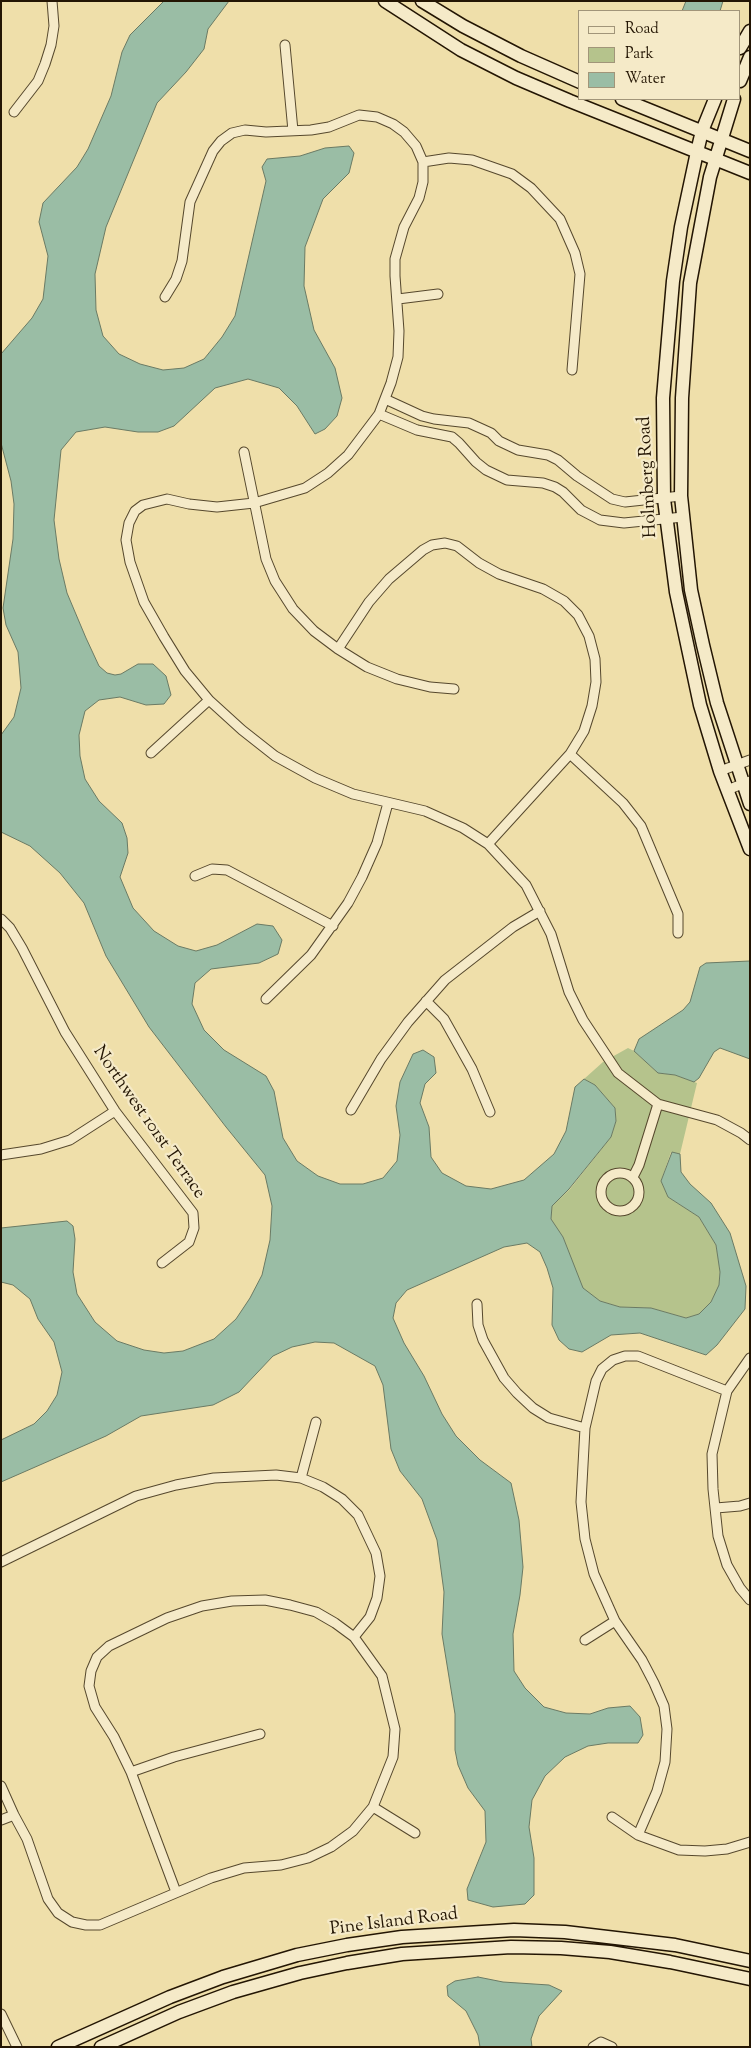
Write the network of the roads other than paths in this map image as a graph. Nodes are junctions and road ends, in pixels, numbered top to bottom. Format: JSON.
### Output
{"nodes":[{"id":1,"x":52,"y":1,"type":"edge"},
{"id":2,"x":384,"y":1,"type":"edge"},
{"id":3,"x":422,"y":1,"type":"edge"},
{"id":4,"x":750,"y":31,"type":"edge"},
{"id":5,"x":285,"y":45,"type":"dead end"},
{"id":6,"x":741,"y":46,"type":"edge"},
{"id":7,"x":750,"y":57,"type":"edge"},
{"id":8,"x":741,"y":80,"type":"edge"},
{"id":9,"x":578,"y":81,"type":"edge"},
{"id":10,"x":624,"y":100,"type":"edge"},
{"id":11,"x":715,"y":100,"type":"edge"},
{"id":12,"x":734,"y":100,"type":"edge"},
{"id":13,"x":14,"y":112,"type":"dead end"},
{"id":14,"x":293,"y":131,"type":"junction"},
{"id":15,"x":702,"y":131,"type":"junction"},
{"id":16,"x":721,"y":139,"type":"junction"},
{"id":17,"x":750,"y":151,"type":"edge"},
{"id":18,"x":697,"y":152,"type":"junction"},
{"id":19,"x":716,"y":160,"type":"junction"},
{"id":20,"x":423,"y":162,"type":"junction"},
{"id":21,"x":750,"y":173,"type":"edge"},
{"id":22,"x":438,"y":294,"type":"dead end"},
{"id":23,"x":165,"y":297,"type":"dead end"},
{"id":24,"x":398,"y":299,"type":"junction"},
{"id":25,"x":572,"y":370,"type":"dead end"},
{"id":26,"x":385,"y":400,"type":"junction"},
{"id":27,"x":379,"y":414,"type":"junction"},
{"id":28,"x":244,"y":452,"type":"dead end"},
{"id":29,"x":681,"y":496,"type":"junction"},
{"id":30,"x":664,"y":499,"type":"junction"},
{"id":31,"x":254,"y":503,"type":"junction"},
{"id":32,"x":683,"y":517,"type":"junction"},
{"id":33,"x":666,"y":518,"type":"junction"},
{"id":34,"x":338,"y":649,"type":"junction"},
{"id":35,"x":454,"y":689,"type":"dead end"},
{"id":36,"x":208,"y":700,"type":"junction"},
{"id":37,"x":151,"y":753,"type":"dead end"},
{"id":38,"x":570,"y":754,"type":"junction"},
{"id":39,"x":750,"y":760,"type":"edge"},
{"id":40,"x":736,"y":765,"type":"junction"},
{"id":41,"x":720,"y":771,"type":"junction"},
{"id":42,"x":746,"y":782,"type":"edge"},
{"id":43,"x":727,"y":790,"type":"junction"},
{"id":44,"x":388,"y":803,"type":"junction"},
{"id":45,"x":750,"y":804,"type":"edge"},
{"id":46,"x":488,"y":844,"type":"junction"},
{"id":47,"x":750,"y":848,"type":"edge"},
{"id":48,"x":195,"y":876,"type":"dead end"},
{"id":49,"x":540,"y":911,"type":"junction"},
{"id":50,"x":1,"y":919,"type":"edge"},
{"id":51,"x":333,"y":926,"type":"junction"},
{"id":52,"x":678,"y":933,"type":"dead end"},
{"id":53,"x":266,"y":999,"type":"dead end"},
{"id":54,"x":426,"y":1001,"type":"junction"},
{"id":55,"x":658,"y":1104,"type":"junction"},
{"id":56,"x":350,"y":1110,"type":"dead end"},
{"id":57,"x":115,"y":1111,"type":"junction"},
{"id":58,"x":490,"y":1112,"type":"dead end"},
{"id":59,"x":750,"y":1140,"type":"edge"},
{"id":60,"x":1,"y":1155,"type":"edge"},
{"id":61,"x":633,"y":1177,"type":"junction"},
{"id":62,"x":162,"y":1263,"type":"dead end"},
{"id":63,"x":477,"y":1304,"type":"dead end"},
{"id":64,"x":750,"y":1358,"type":"edge"},
{"id":65,"x":727,"y":1391,"type":"junction"},
{"id":66,"x":316,"y":1422,"type":"dead end"},
{"id":67,"x":585,"y":1428,"type":"junction"},
{"id":68,"x":301,"y":1478,"type":"junction"},
{"id":69,"x":750,"y":1503,"type":"edge"},
{"id":70,"x":716,"y":1508,"type":"junction"},
{"id":71,"x":1,"y":1562,"type":"edge"},
{"id":72,"x":750,"y":1600,"type":"edge"},
{"id":73,"x":615,"y":1621,"type":"junction"},
{"id":74,"x":354,"y":1637,"type":"junction"},
{"id":75,"x":585,"y":1640,"type":"dead end"},
{"id":76,"x":260,"y":1734,"type":"dead end"},
{"id":77,"x":131,"y":1772,"type":"junction"},
{"id":78,"x":1,"y":1786,"type":"edge"},
{"id":79,"x":373,"y":1807,"type":"junction"},
{"id":80,"x":14,"y":1815,"type":"junction"},
{"id":81,"x":612,"y":1817,"type":"dead end"},
{"id":82,"x":1,"y":1820,"type":"edge"},
{"id":83,"x":415,"y":1833,"type":"dead end"},
{"id":84,"x":638,"y":1835,"type":"junction"},
{"id":85,"x":750,"y":1842,"type":"edge"},
{"id":86,"x":176,"y":1892,"type":"junction"},
{"id":87,"x":750,"y":1961,"type":"edge"},
{"id":88,"x":750,"y":1979,"type":"edge"},
{"id":89,"x":1,"y":2014,"type":"edge"},
{"id":90,"x":17,"y":2047,"type":"edge"},
{"id":91,"x":58,"y":2047,"type":"edge"},
{"id":92,"x":102,"y":2047,"type":"edge"},
{"id":93,"x":592,"y":2047,"type":"edge"},
{"id":94,"x":612,"y":2047,"type":"edge"}],
"edges":[{"from":1,"to":13,"type":"street"},
{"from":2,"to":18,"type":"main road"},
{"from":3,"to":9,"type":"main road"},
{"from":4,"to":6,"type":"main road"},
{"from":5,"to":14,"type":"street"},
{"from":7,"to":8,"type":"main road"},
{"from":10,"to":15,"type":"main road"},
{"from":11,"to":15,"type":"main road","name":"Holmberg Road"},
{"from":12,"to":16,"type":"main road","name":"Holmberg Road"},
{"from":14,"to":20,"type":"street"},
{"from":14,"to":23,"type":"street"},
{"from":15,"to":16,"type":"main road"},
{"from":15,"to":18,"type":"main road","name":"Holmberg Road"},
{"from":16,"to":17,"type":"main road"},
{"from":16,"to":19,"type":"main road","name":"Holmberg Road"},
{"from":18,"to":19,"type":"main road"},
{"from":18,"to":30,"type":"main road","name":"Holmberg Road"},
{"from":19,"to":21,"type":"main road"},
{"from":19,"to":29,"type":"main road","name":"Holmberg Road"},
{"from":20,"to":24,"type":"street"},
{"from":20,"to":25,"type":"street"},
{"from":22,"to":24,"type":"street"},
{"from":24,"to":26,"type":"street"},
{"from":26,"to":27,"type":"street"},
{"from":26,"to":30,"type":"street"},
{"from":27,"to":31,"type":"street"},
{"from":27,"to":33,"type":"street"},
{"from":28,"to":31,"type":"street"},
{"from":29,"to":30,"type":"street"},
{"from":29,"to":32,"type":"main road","name":"Holmberg Road"},
{"from":30,"to":33,"type":"main road","name":"Holmberg Road"},
{"from":31,"to":34,"type":"street"},
{"from":31,"to":36,"type":"street"},
{"from":32,"to":33,"type":"street"},
{"from":32,"to":40,"type":"main road","name":"Holmberg Road"},
{"from":33,"to":41,"type":"main road","name":"Holmberg Road"},
{"from":34,"to":35,"type":"street"},
{"from":34,"to":38,"type":"street"},
{"from":36,"to":37,"type":"street"},
{"from":36,"to":44,"type":"street"},
{"from":38,"to":46,"type":"street"},
{"from":38,"to":52,"type":"street"},
{"from":39,"to":40,"type":"street"},
{"from":40,"to":41,"type":"street"},
{"from":40,"to":42,"type":"main road","name":"Holmberg Road"},
{"from":41,"to":43,"type":"main road","name":"Holmberg Road"},
{"from":42,"to":43,"type":"street"},
{"from":42,"to":45,"type":"main road","name":"Holmberg Road"},
{"from":43,"to":47,"type":"main road","name":"Holmberg Road"},
{"from":44,"to":46,"type":"street"},
{"from":44,"to":51,"type":"street"},
{"from":46,"to":49,"type":"street"},
{"from":48,"to":51,"type":"street"},
{"from":49,"to":54,"type":"street"},
{"from":49,"to":55,"type":"street"},
{"from":50,"to":57,"type":"street","name":"Northwest 101st Terrace"},
{"from":51,"to":53,"type":"street"},
{"from":54,"to":56,"type":"street"},
{"from":54,"to":58,"type":"street"},
{"from":55,"to":59,"type":"street"},
{"from":55,"to":61,"type":"street"},
{"from":57,"to":60,"type":"street"},
{"from":57,"to":62,"type":"street","name":"Northwest 101st Terrace"},
{"from":61,"to":61,"type":"street"},
{"from":63,"to":67,"type":"street"},
{"from":64,"to":65,"type":"street"},
{"from":65,"to":67,"type":"street"},
{"from":65,"to":70,"type":"street"},
{"from":66,"to":68,"type":"street"},
{"from":67,"to":73,"type":"street"},
{"from":68,"to":71,"type":"street"},
{"from":68,"to":74,"type":"street"},
{"from":69,"to":70,"type":"street"},
{"from":70,"to":72,"type":"street"},
{"from":73,"to":75,"type":"street"},
{"from":73,"to":84,"type":"street"},
{"from":74,"to":77,"type":"street"},
{"from":74,"to":79,"type":"street"},
{"from":76,"to":77,"type":"street"},
{"from":77,"to":86,"type":"street"},
{"from":78,"to":80,"type":"street"},
{"from":79,"to":83,"type":"street"},
{"from":79,"to":86,"type":"street"},
{"from":80,"to":82,"type":"street"},
{"from":80,"to":86,"type":"street"},
{"from":81,"to":84,"type":"street"},
{"from":84,"to":85,"type":"street"},
{"from":87,"to":91,"type":"main road","name":"Pine Island Road"},
{"from":88,"to":92,"type":"main road","name":"Pine Island Road"},
{"from":89,"to":90,"type":"street"},
{"from":93,"to":94,"type":"street"}]}
